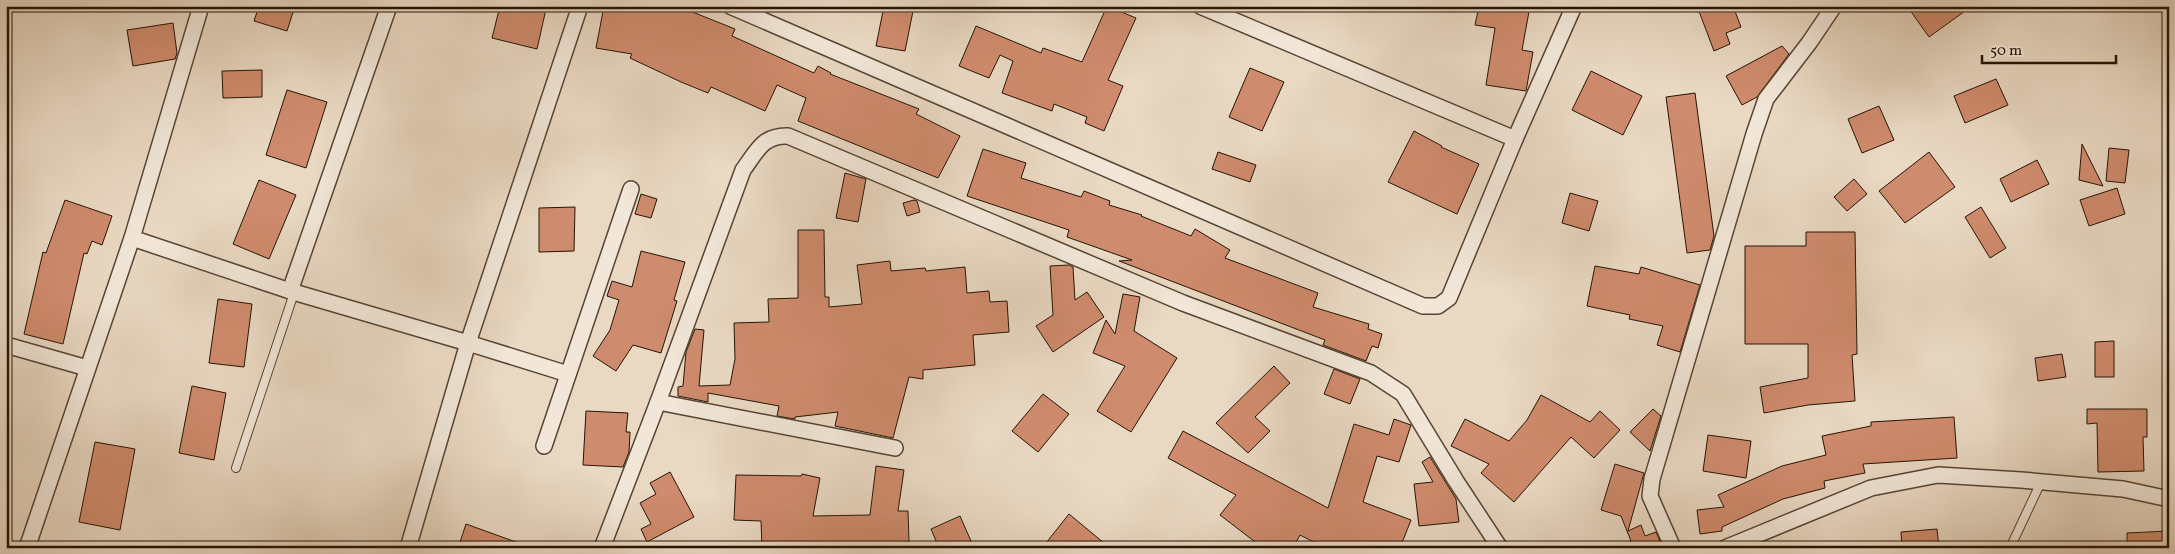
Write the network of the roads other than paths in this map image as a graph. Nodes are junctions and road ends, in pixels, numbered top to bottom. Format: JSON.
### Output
{"nodes":[{"id":1,"x":201,"y":6,"type":"edge"},
{"id":2,"x":389,"y":6,"type":"edge"},
{"id":3,"x":580,"y":6,"type":"edge"},
{"id":4,"x":730,"y":6,"type":"edge"},
{"id":5,"x":1200,"y":6,"type":"edge"},
{"id":6,"x":1574,"y":6,"type":"edge"},
{"id":7,"x":1834,"y":6,"type":"edge"},
{"id":8,"x":1515,"y":139,"type":"junction"},
{"id":9,"x":631,"y":189,"type":"dead end"},
{"id":10,"x":132,"y":238,"type":"junction"},
{"id":11,"x":292,"y":292,"type":"junction"},
{"id":12,"x":468,"y":343,"type":"junction"},
{"id":13,"x":6,"y":345,"type":"edge"},
{"id":14,"x":87,"y":368,"type":"junction"},
{"id":15,"x":568,"y":374,"type":"junction"},
{"id":16,"x":658,"y":402,"type":"junction"},
{"id":17,"x":544,"y":446,"type":"dead end"},
{"id":18,"x":895,"y":448,"type":"dead end"},
{"id":19,"x":236,"y":468,"type":"dead end"},
{"id":20,"x":2041,"y":482,"type":"junction"},
{"id":21,"x":2169,"y":498,"type":"edge"},
{"id":22,"x":1731,"y":546,"type":"edge"},
{"id":23,"x":27,"y":548,"type":"edge"},
{"id":24,"x":408,"y":548,"type":"edge"},
{"id":25,"x":602,"y":548,"type":"edge"},
{"id":26,"x":1500,"y":548,"type":"edge"},
{"id":27,"x":1673,"y":548,"type":"edge"},
{"id":28,"x":2010,"y":548,"type":"edge"}],
"edges":[{"from":1,"to":10,"type":"street"},
{"from":2,"to":11,"type":"street"},
{"from":3,"to":12,"type":"street"},
{"from":4,"to":8,"type":"street"},
{"from":5,"to":8,"type":"street"},
{"from":6,"to":8,"type":"street"},
{"from":7,"to":27,"type":"street"},
{"from":9,"to":15,"type":"street"},
{"from":10,"to":11,"type":"street"},
{"from":10,"to":14,"type":"street"},
{"from":11,"to":12,"type":"street"},
{"from":11,"to":19,"type":"lane"},
{"from":12,"to":15,"type":"street"},
{"from":12,"to":24,"type":"street"},
{"from":13,"to":14,"type":"street"},
{"from":14,"to":23,"type":"street"},
{"from":15,"to":17,"type":"street"},
{"from":16,"to":18,"type":"street"},
{"from":16,"to":25,"type":"street"},
{"from":16,"to":26,"type":"street"},
{"from":20,"to":21,"type":"street"},
{"from":20,"to":22,"type":"street"},
{"from":20,"to":28,"type":"lane"}]}
